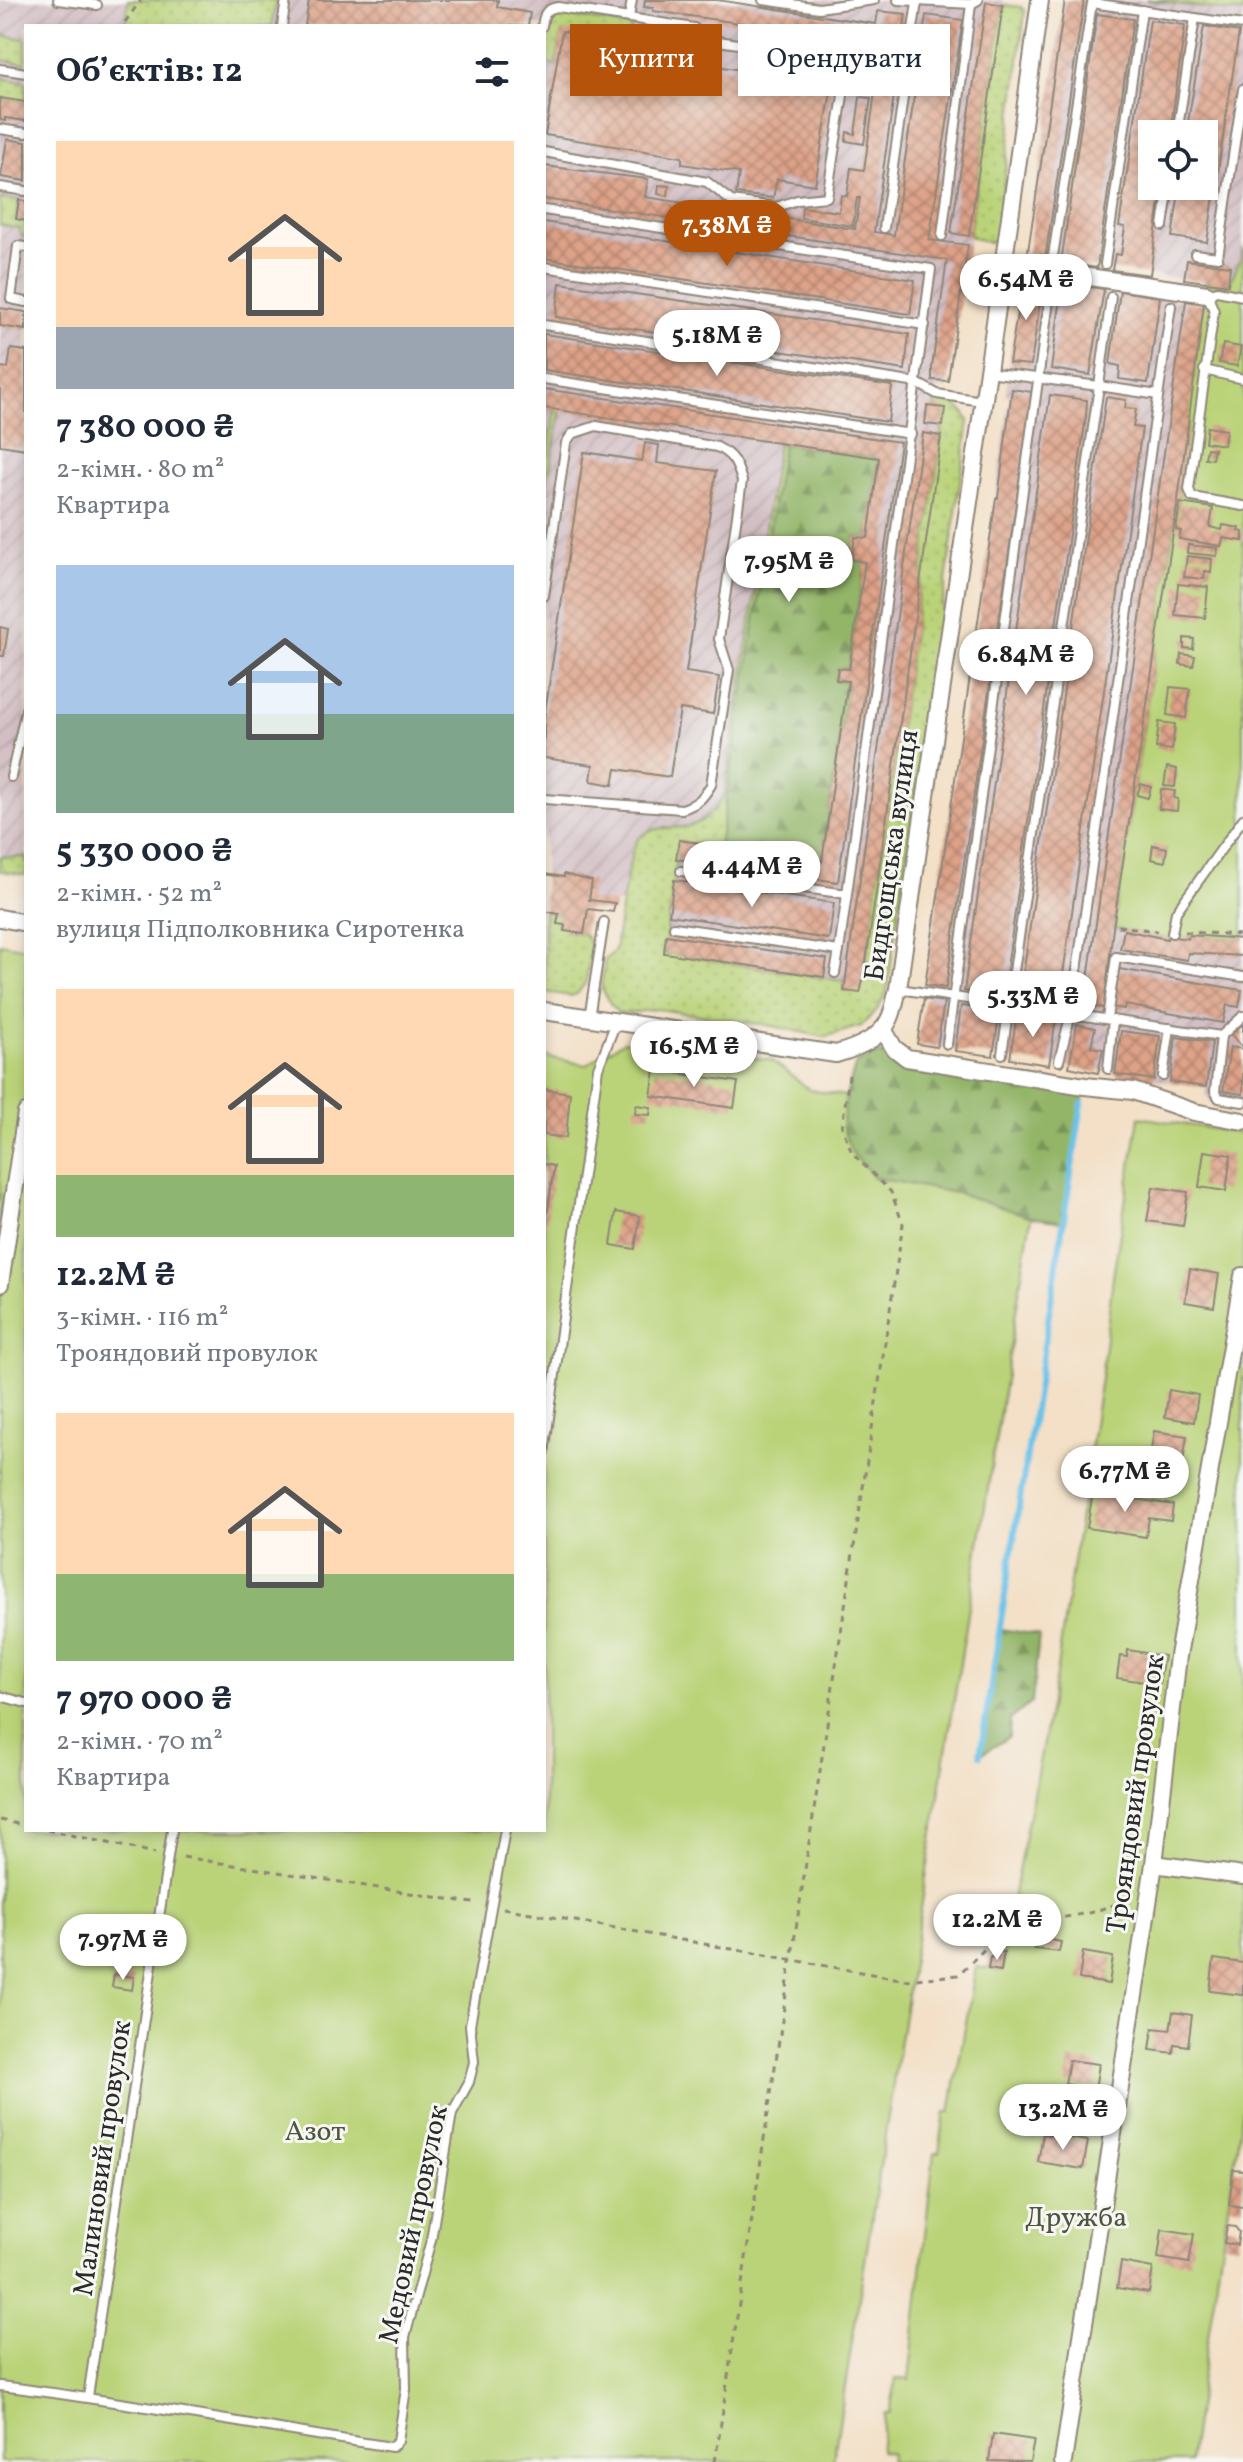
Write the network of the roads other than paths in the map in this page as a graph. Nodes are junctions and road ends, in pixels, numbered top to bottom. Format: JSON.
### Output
{"nodes":[{"id":1,"x":58,"y":0,"type":"edge"},
{"id":2,"x":286,"y":0,"type":"edge"},
{"id":3,"x":632,"y":0,"type":"edge"},
{"id":4,"x":768,"y":0,"type":"edge"},
{"id":5,"x":874,"y":0,"type":"edge"},
{"id":6,"x":898,"y":0,"type":"edge"},
{"id":7,"x":1040,"y":0,"type":"edge"},
{"id":8,"x":917,"y":2,"type":"edge"},
{"id":9,"x":975,"y":2,"type":"edge"},
{"id":10,"x":820,"y":4,"type":"edge"},
{"id":11,"x":97,"y":5,"type":"dead end"},
{"id":12,"x":1142,"y":10,"type":"junction"},
{"id":13,"x":629,"y":17,"type":"junction"},
{"id":14,"x":1195,"y":18,"type":"junction"},
{"id":15,"x":282,"y":24,"type":"edge"},
{"id":16,"x":542,"y":24,"type":"edge"},
{"id":17,"x":1243,"y":25,"type":"edge"},
{"id":18,"x":0,"y":69,"type":"edge"},
{"id":19,"x":24,"y":73,"type":"edge"},
{"id":20,"x":1243,"y":89,"type":"edge"},
{"id":21,"x":1179,"y":120,"type":"edge"},
{"id":22,"x":0,"y":129,"type":"edge"},
{"id":23,"x":24,"y":133,"type":"edge"},
{"id":24,"x":546,"y":152,"type":"edge"},
{"id":25,"x":0,"y":187,"type":"edge"},
{"id":26,"x":24,"y":191,"type":"edge"},
{"id":27,"x":1167,"y":200,"type":"edge"},
{"id":28,"x":546,"y":210,"type":"edge"},
{"id":29,"x":1163,"y":226,"type":"dead end"},
{"id":30,"x":884,"y":228,"type":"dead end"},
{"id":31,"x":942,"y":236,"type":"dead end"},
{"id":32,"x":24,"y":247,"type":"edge"},
{"id":33,"x":1195,"y":254,"type":"dead end"},
{"id":34,"x":1053,"y":256,"type":"dead end"},
{"id":35,"x":1105,"y":264,"type":"dead end"},
{"id":36,"x":1005,"y":265,"type":"junction"},
{"id":37,"x":546,"y":267,"type":"edge"},
{"id":38,"x":1051,"y":286,"type":"dead end"},
{"id":39,"x":1207,"y":294,"type":"junction"},
{"id":40,"x":1243,"y":296,"type":"edge"},
{"id":41,"x":1111,"y":297,"type":"dead end"},
{"id":42,"x":0,"y":298,"type":"edge"},
{"id":43,"x":11,"y":299,"type":"junction"},
{"id":44,"x":24,"y":302,"type":"edge"},
{"id":45,"x":1171,"y":306,"type":"dead end"},
{"id":46,"x":546,"y":325,"type":"edge"},
{"id":47,"x":925,"y":325,"type":"junction"},
{"id":48,"x":1204,"y":370,"type":"junction"},
{"id":49,"x":988,"y":372,"type":"junction"},
{"id":50,"x":1039,"y":378,"type":"junction"},
{"id":51,"x":546,"y":379,"type":"edge"},
{"id":52,"x":1243,"y":379,"type":"edge"},
{"id":53,"x":917,"y":383,"type":"junction"},
{"id":54,"x":1099,"y":386,"type":"junction"},
{"id":55,"x":1158,"y":395,"type":"junction"},
{"id":56,"x":982,"y":401,"type":"junction"},
{"id":57,"x":911,"y":434,"type":"junction"},
{"id":58,"x":1243,"y":506,"type":"edge"},
{"id":59,"x":546,"y":582,"type":"edge"},
{"id":60,"x":24,"y":718,"type":"edge"},
{"id":61,"x":11,"y":777,"type":"dead end"},
{"id":62,"x":546,"y":799,"type":"edge"},
{"id":63,"x":1243,"y":819,"type":"edge"},
{"id":64,"x":681,"y":871,"type":"dead end"},
{"id":65,"x":847,"y":894,"type":"junction"},
{"id":66,"x":0,"y":918,"type":"edge"},
{"id":67,"x":604,"y":922,"type":"dead end"},
{"id":68,"x":24,"y":923,"type":"edge"},
{"id":69,"x":674,"y":927,"type":"dead end"},
{"id":70,"x":1172,"y":933,"type":"dead end"},
{"id":71,"x":839,"y":951,"type":"junction"},
{"id":72,"x":835,"y":973,"type":"dead end"},
{"id":73,"x":1243,"y":977,"type":"edge"},
{"id":74,"x":898,"y":989,"type":"junction"},
{"id":75,"x":954,"y":997,"type":"junction"},
{"id":76,"x":1010,"y":1004,"type":"junction"},
{"id":77,"x":546,"y":1011,"type":"edge"},
{"id":78,"x":1071,"y":1013,"type":"junction"},
{"id":79,"x":1243,"y":1016,"type":"edge"},
{"id":80,"x":589,"y":1019,"type":"junction"},
{"id":81,"x":1110,"y":1019,"type":"junction"},
{"id":82,"x":616,"y":1022,"type":"junction"},
{"id":83,"x":1170,"y":1028,"type":"junction"},
{"id":84,"x":883,"y":1029,"type":"junction"},
{"id":85,"x":1221,"y":1036,"type":"junction"},
{"id":86,"x":947,"y":1044,"type":"dead end"},
{"id":87,"x":1002,"y":1054,"type":"dead end"},
{"id":88,"x":1059,"y":1061,"type":"dead end"},
{"id":89,"x":1108,"y":1069,"type":"dead end"},
{"id":90,"x":1163,"y":1076,"type":"dead end"},
{"id":91,"x":1243,"y":1102,"type":"edge"},
{"id":92,"x":1243,"y":1121,"type":"edge"},
{"id":93,"x":24,"y":1126,"type":"edge"},
{"id":94,"x":1243,"y":1276,"type":"edge"},
{"id":95,"x":0,"y":1284,"type":"edge"},
{"id":96,"x":546,"y":1439,"type":"edge"},
{"id":97,"x":0,"y":1696,"type":"edge"},
{"id":98,"x":24,"y":1702,"type":"edge"},
{"id":99,"x":172,"y":1832,"type":"edge"},
{"id":100,"x":505,"y":1832,"type":"edge"},
{"id":101,"x":1154,"y":1864,"type":"junction"},
{"id":102,"x":1243,"y":1876,"type":"edge"},
{"id":103,"x":0,"y":2386,"type":"edge"},
{"id":104,"x":88,"y":2397,"type":"junction"},
{"id":105,"x":1063,"y":2462,"type":"edge"}],
"edges":[{"from":1,"to":11,"type":"lane"},
{"from":2,"to":15,"type":"lane"},
{"from":3,"to":13,"type":"lane"},
{"from":4,"to":10,"type":"lane"},
{"from":5,"to":10,"type":"lane"},
{"from":6,"to":8,"type":"lane"},
{"from":7,"to":36,"type":"street","name":"Бидгощська вулиця"},
{"from":8,"to":9,"type":"lane"},
{"from":8,"to":30,"type":"lane"},
{"from":9,"to":31,"type":"lane"},
{"from":12,"to":14,"type":"lane"},
{"from":12,"to":34,"type":"lane"},
{"from":12,"to":35,"type":"lane"},
{"from":13,"to":16,"type":"lane"},
{"from":13,"to":24,"type":"lane"},
{"from":14,"to":17,"type":"lane"},
{"from":14,"to":21,"type":"lane"},
{"from":18,"to":19,"type":"lane"},
{"from":20,"to":33,"type":"lane"},
{"from":22,"to":23,"type":"lane"},
{"from":25,"to":26,"type":"lane"},
{"from":27,"to":29,"type":"lane"},
{"from":28,"to":47,"type":"lane"},
{"from":32,"to":43,"type":"lane"},
{"from":36,"to":39,"type":"street"},
{"from":36,"to":49,"type":"street","name":"Бидгощська вулиця"},
{"from":37,"to":47,"type":"lane"},
{"from":38,"to":50,"type":"lane"},
{"from":39,"to":40,"type":"lane"},
{"from":39,"to":48,"type":"lane"},
{"from":41,"to":54,"type":"lane"},
{"from":42,"to":43,"type":"lane"},
{"from":43,"to":44,"type":"lane"},
{"from":45,"to":55,"type":"lane"},
{"from":46,"to":53,"type":"lane"},
{"from":47,"to":53,"type":"lane"},
{"from":48,"to":52,"type":"lane"},
{"from":48,"to":58,"type":"lane"},
{"from":49,"to":50,"type":"lane"},
{"from":49,"to":56,"type":"street","name":"Бидгощська вулиця"},
{"from":50,"to":54,"type":"lane"},
{"from":50,"to":75,"type":"lane"},
{"from":51,"to":57,"type":"lane"},
{"from":53,"to":56,"type":"lane"},
{"from":53,"to":57,"type":"lane"},
{"from":54,"to":55,"type":"lane"},
{"from":54,"to":76,"type":"lane"},
{"from":55,"to":78,"type":"lane"},
{"from":56,"to":74,"type":"street","name":"Бидгощська вулиця"},
{"from":57,"to":65,"type":"lane"},
{"from":59,"to":62,"type":"lane"},
{"from":60,"to":61,"type":"lane"},
{"from":63,"to":70,"type":"lane"},
{"from":64,"to":65,"type":"lane"},
{"from":65,"to":71,"type":"lane"},
{"from":66,"to":68,"type":"street"},
{"from":67,"to":80,"type":"lane"},
{"from":69,"to":71,"type":"lane"},
{"from":71,"to":72,"type":"lane"},
{"from":73,"to":81,"type":"lane"},
{"from":74,"to":75,"type":"lane"},
{"from":74,"to":84,"type":"street","name":"Бидгощська вулиця"},
{"from":75,"to":76,"type":"lane"},
{"from":75,"to":86,"type":"lane"},
{"from":76,"to":78,"type":"lane"},
{"from":76,"to":87,"type":"lane"},
{"from":77,"to":80,"type":"street"},
{"from":78,"to":81,"type":"lane"},
{"from":78,"to":88,"type":"lane"},
{"from":79,"to":85,"type":"lane"},
{"from":80,"to":82,"type":"street"},
{"from":81,"to":83,"type":"lane"},
{"from":81,"to":89,"type":"lane"},
{"from":82,"to":84,"type":"street"},
{"from":82,"to":96,"type":"lane"},
{"from":83,"to":85,"type":"lane"},
{"from":83,"to":90,"type":"lane"},
{"from":84,"to":92,"type":"street"},
{"from":85,"to":91,"type":"lane"},
{"from":93,"to":95,"type":"street"},
{"from":94,"to":101,"type":"street","name":"Трояндовий провулок"},
{"from":97,"to":98,"type":"lane"},
{"from":99,"to":104,"type":"lane","name":"Малиновий провулок"},
{"from":100,"to":104,"type":"lane","name":"Медовий провулок"},
{"from":101,"to":102,"type":"street"},
{"from":101,"to":105,"type":"street","name":"Трояндовий провулок"},
{"from":103,"to":104,"type":"lane"}]}
